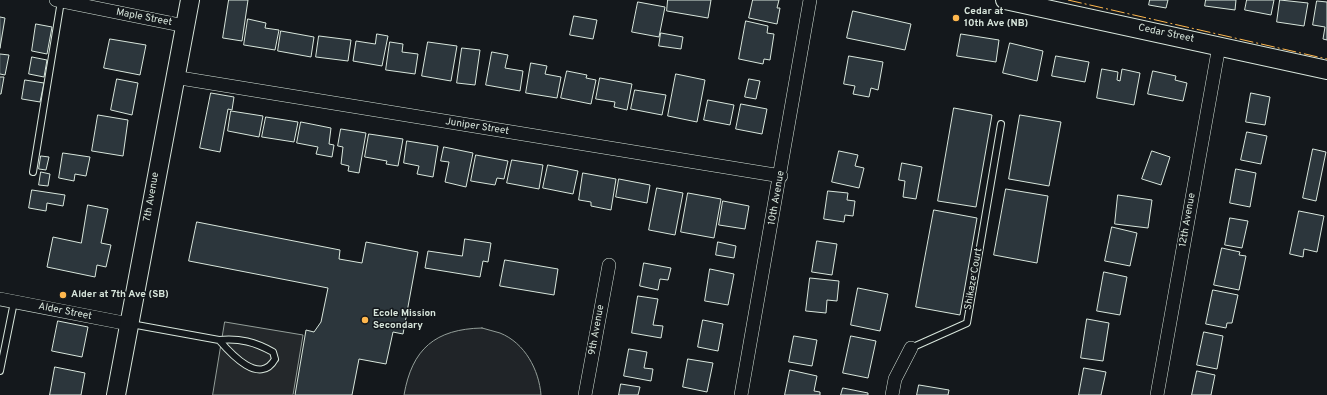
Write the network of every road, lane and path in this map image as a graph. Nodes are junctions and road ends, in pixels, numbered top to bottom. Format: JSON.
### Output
{"nodes":[{"id":1,"x":59,"y":0,"type":"edge"},
{"id":2,"x":190,"y":0,"type":"edge"},
{"id":3,"x":810,"y":0,"type":"edge"},
{"id":4,"x":1004,"y":0,"type":"edge"},
{"id":5,"x":1065,"y":6,"type":"edge"},
{"id":6,"x":185,"y":26,"type":"junction"},
{"id":7,"x":1219,"y":46,"type":"junction"},
{"id":8,"x":1327,"y":70,"type":"edge"},
{"id":9,"x":174,"y":77,"type":"junction"},
{"id":10,"x":1001,"y":124,"type":"dead end"},
{"id":11,"x":33,"y":172,"type":"dead end"},
{"id":12,"x":781,"y":176,"type":"junction"},
{"id":13,"x":609,"y":265,"type":"dead end"},
{"id":14,"x":0,"y":300,"type":"edge"},
{"id":15,"x":14,"y":302,"type":"junction"},
{"id":16,"x":129,"y":324,"type":"junction"},
{"id":17,"x":219,"y":340,"type":"junction"},
{"id":18,"x":911,"y":348,"type":"joint"},
{"id":19,"x":0,"y":371,"type":"edge"},
{"id":20,"x":116,"y":395,"type":"edge"},
{"id":21,"x":585,"y":395,"type":"edge"},
{"id":22,"x":741,"y":395,"type":"edge"},
{"id":23,"x":892,"y":395,"type":"edge"},
{"id":24,"x":1157,"y":395,"type":"edge"}],
"edges":[{"from":1,"to":6,"type":"street","name":"Maple Street"},
{"from":1,"to":11,"type":"lane"},
{"from":2,"to":6,"type":"street","name":"7th Avenue"},
{"from":3,"to":12,"type":"street","name":"10th Avenue"},
{"from":4,"to":5,"type":"street","name":"Cedar Street"},
{"from":5,"to":7,"type":"street","name":"Cedar Street"},
{"from":6,"to":9,"type":"street","name":"7th Avenue"},
{"from":7,"to":8,"type":"street","name":"Cedar Street"},
{"from":7,"to":24,"type":"street","name":"12th Avenue"},
{"from":9,"to":12,"type":"street","name":"Juniper Street"},
{"from":9,"to":16,"type":"street","name":"7th Avenue"},
{"from":10,"to":18,"type":"lane","name":"Shikaze Court"},
{"from":12,"to":22,"type":"street","name":"10th Avenue"},
{"from":13,"to":21,"type":"street","name":"9th Avenue"},
{"from":14,"to":15,"type":"street","name":"Alder Street"},
{"from":15,"to":16,"type":"street","name":"Alder Street"},
{"from":15,"to":19,"type":"lane"},
{"from":16,"to":17,"type":"lane"},
{"from":16,"to":20,"type":"street","name":"7th Avenue"},
{"from":17,"to":17,"type":"lane"},
{"from":18,"to":23,"type":"street","name":"Shikaze Court"}]}
